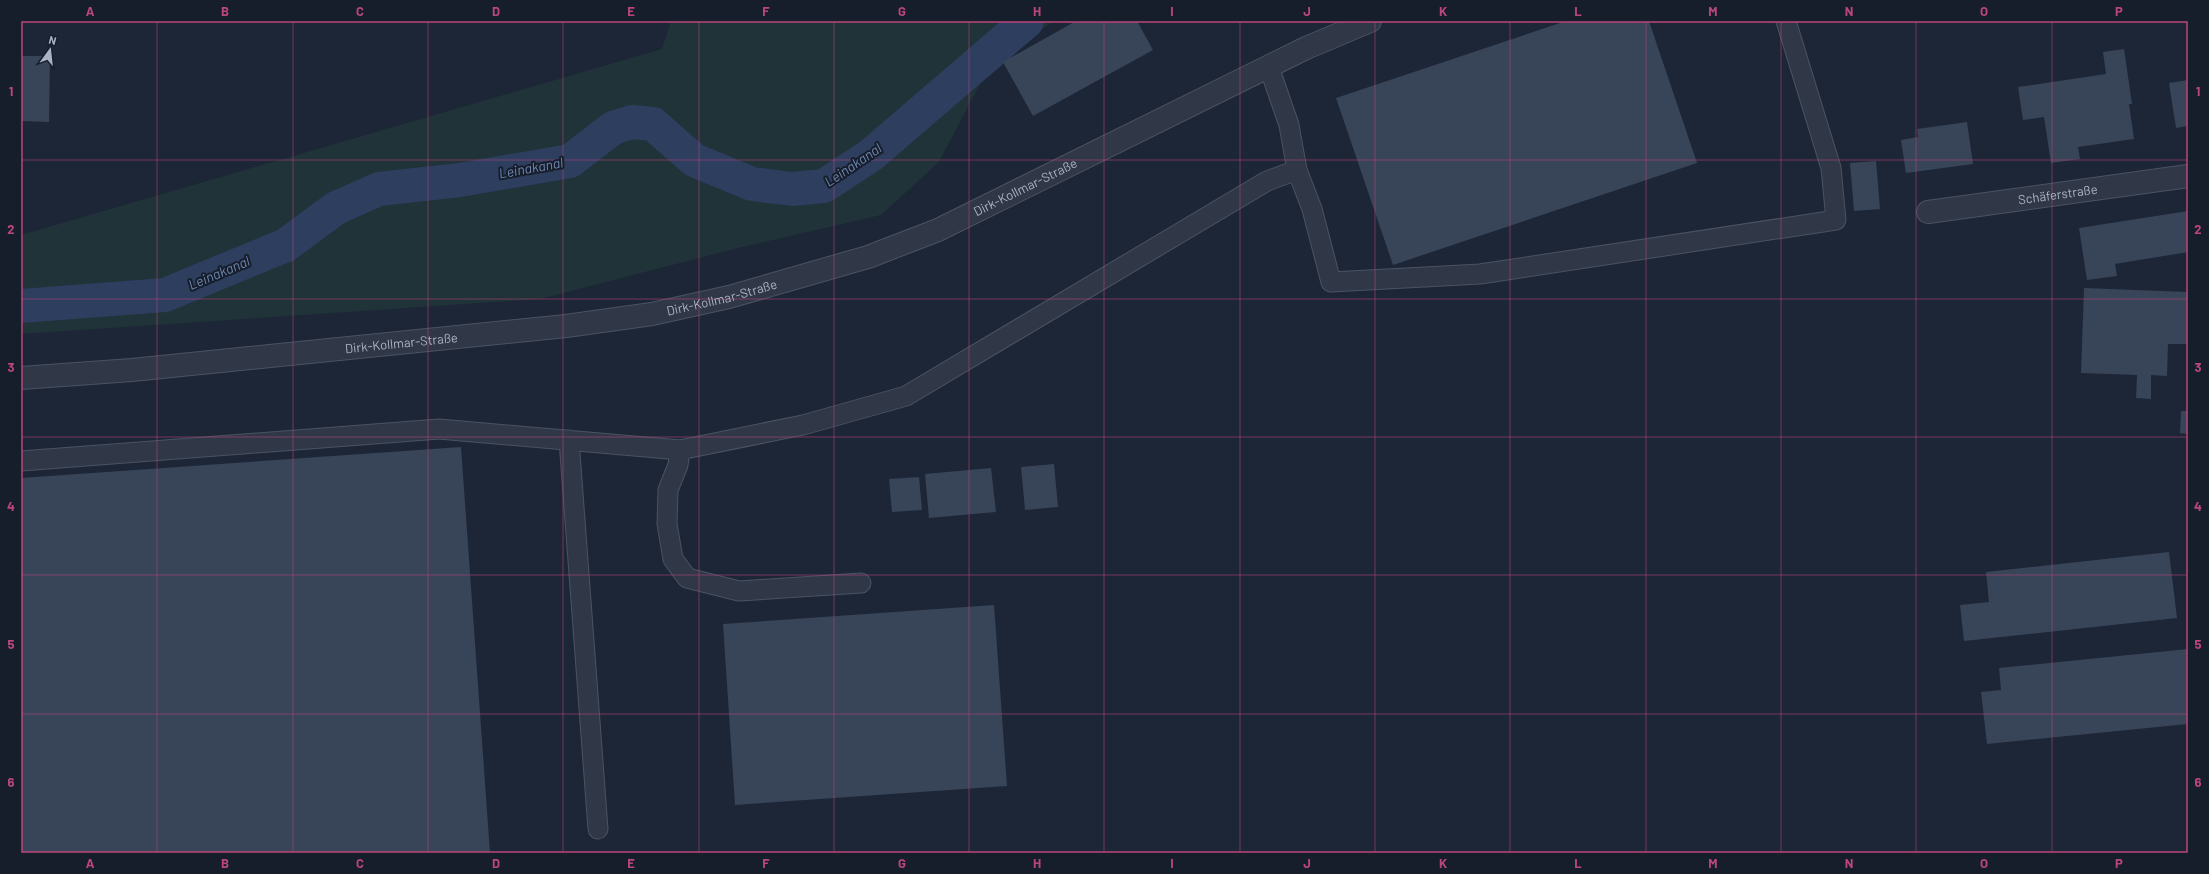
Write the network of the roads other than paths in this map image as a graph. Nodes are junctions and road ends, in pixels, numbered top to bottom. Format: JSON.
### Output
{"nodes":[{"id":1,"x":1370,"y":21,"type":"edge"},
{"id":2,"x":1786,"y":21,"type":"edge"},
{"id":3,"x":1269,"y":67,"type":"junction"},
{"id":4,"x":1297,"y":170,"type":"junction"},
{"id":5,"x":2188,"y":176,"type":"edge"},
{"id":6,"x":1928,"y":212,"type":"dead end"},
{"id":7,"x":21,"y":378,"type":"edge"},
{"id":8,"x":569,"y":440,"type":"junction"},
{"id":9,"x":680,"y":450,"type":"junction"},
{"id":10,"x":21,"y":461,"type":"edge"},
{"id":11,"x":861,"y":583,"type":"dead end"},
{"id":12,"x":598,"y":828,"type":"dead end"}],
"edges":[{"from":1,"to":3,"type":"street","name":"Dirk-Kollmar-Straße"},
{"from":2,"to":4,"type":"lane"},
{"from":3,"to":4,"type":"lane"},
{"from":3,"to":7,"type":"street","name":"Dirk-Kollmar-Straße"},
{"from":4,"to":9,"type":"lane"},
{"from":5,"to":6,"type":"street","name":"Schäferstraße"},
{"from":8,"to":9,"type":"lane"},
{"from":8,"to":10,"type":"lane"},
{"from":8,"to":12,"type":"lane"},
{"from":9,"to":11,"type":"lane"}]}
